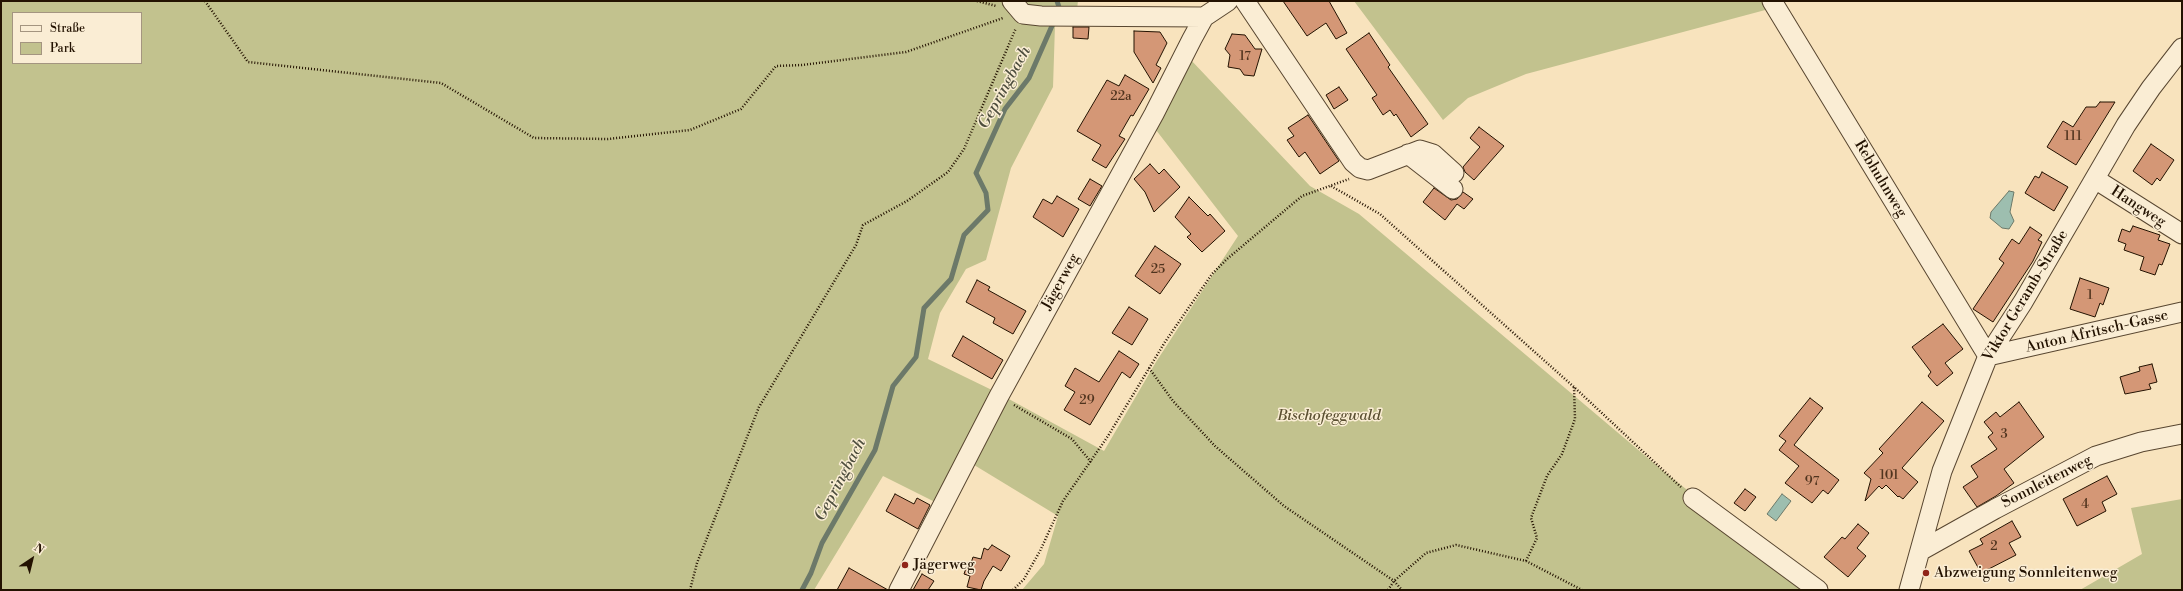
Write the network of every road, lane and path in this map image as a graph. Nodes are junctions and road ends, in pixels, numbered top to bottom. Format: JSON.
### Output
{"nodes":[{"id":1,"x":205,"y":1,"type":"edge"},
{"id":2,"x":1228,"y":1,"type":"edge"},
{"id":3,"x":1245,"y":1,"type":"edge"},
{"id":4,"x":1772,"y":1,"type":"edge"},
{"id":5,"x":1025,"y":10,"type":"edge"},
{"id":6,"x":1204,"y":17,"type":"junction"},
{"id":7,"x":2182,"y":48,"type":"edge"},
{"id":8,"x":2095,"y":179,"type":"junction"},
{"id":9,"x":1346,"y":180,"type":"dead end"},
{"id":10,"x":1454,"y":181,"type":"dead end"},
{"id":11,"x":1330,"y":186,"type":"junction"},
{"id":12,"x":2182,"y":234,"type":"edge"},
{"id":13,"x":2182,"y":312,"type":"edge"},
{"id":14,"x":1988,"y":356,"type":"junction"},
{"id":15,"x":1149,"y":368,"type":"junction"},
{"id":16,"x":1574,"y":387,"type":"junction"},
{"id":17,"x":999,"y":396,"type":"junction"},
{"id":18,"x":2182,"y":434,"type":"edge"},
{"id":19,"x":1091,"y":462,"type":"junction"},
{"id":20,"x":1693,"y":498,"type":"joint"},
{"id":21,"x":1920,"y":551,"type":"junction"},
{"id":22,"x":1526,"y":561,"type":"junction"},
{"id":23,"x":1394,"y":581,"type":"junction"},
{"id":24,"x":690,"y":590,"type":"edge"},
{"id":25,"x":899,"y":590,"type":"edge"},
{"id":26,"x":1013,"y":590,"type":"edge"},
{"id":27,"x":1388,"y":590,"type":"edge"},
{"id":28,"x":1402,"y":590,"type":"edge"},
{"id":29,"x":1582,"y":590,"type":"edge"},
{"id":30,"x":1818,"y":590,"type":"edge"},
{"id":31,"x":1909,"y":590,"type":"edge"}],
"edges":[{"from":1,"to":5,"type":"path"},
{"from":2,"to":6,"type":"street","name":"Jägerweg"},
{"from":3,"to":10,"type":"street"},
{"from":4,"to":14,"type":"street","name":"Rebhuhnweg"},
{"from":5,"to":6,"type":"street"},
{"from":5,"to":24,"type":"path"},
{"from":6,"to":17,"type":"street","name":"Jägerweg"},
{"from":7,"to":8,"type":"street","name":"Viktor Geramb-Straße"},
{"from":8,"to":12,"type":"street","name":"Hangweg"},
{"from":8,"to":14,"type":"street","name":"Viktor Geramb-Straße"},
{"from":9,"to":11,"type":"path"},
{"from":11,"to":15,"type":"path"},
{"from":11,"to":16,"type":"path"},
{"from":13,"to":14,"type":"street","name":"Anton Afritsch-Gasse"},
{"from":14,"to":21,"type":"street","name":"Viktor Geramb-Straße"},
{"from":15,"to":19,"type":"path"},
{"from":15,"to":23,"type":"path"},
{"from":16,"to":20,"type":"path"},
{"from":16,"to":22,"type":"path"},
{"from":17,"to":19,"type":"path"},
{"from":17,"to":25,"type":"street","name":"Jägerweg"},
{"from":18,"to":21,"type":"street","name":"Sonnleitenweg"},
{"from":19,"to":26,"type":"path"},
{"from":20,"to":30,"type":"street"},
{"from":21,"to":31,"type":"street","name":"Viktor Geramb-Straße"},
{"from":22,"to":23,"type":"path"},
{"from":22,"to":29,"type":"path"},
{"from":23,"to":27,"type":"path"},
{"from":23,"to":28,"type":"path"}]}
